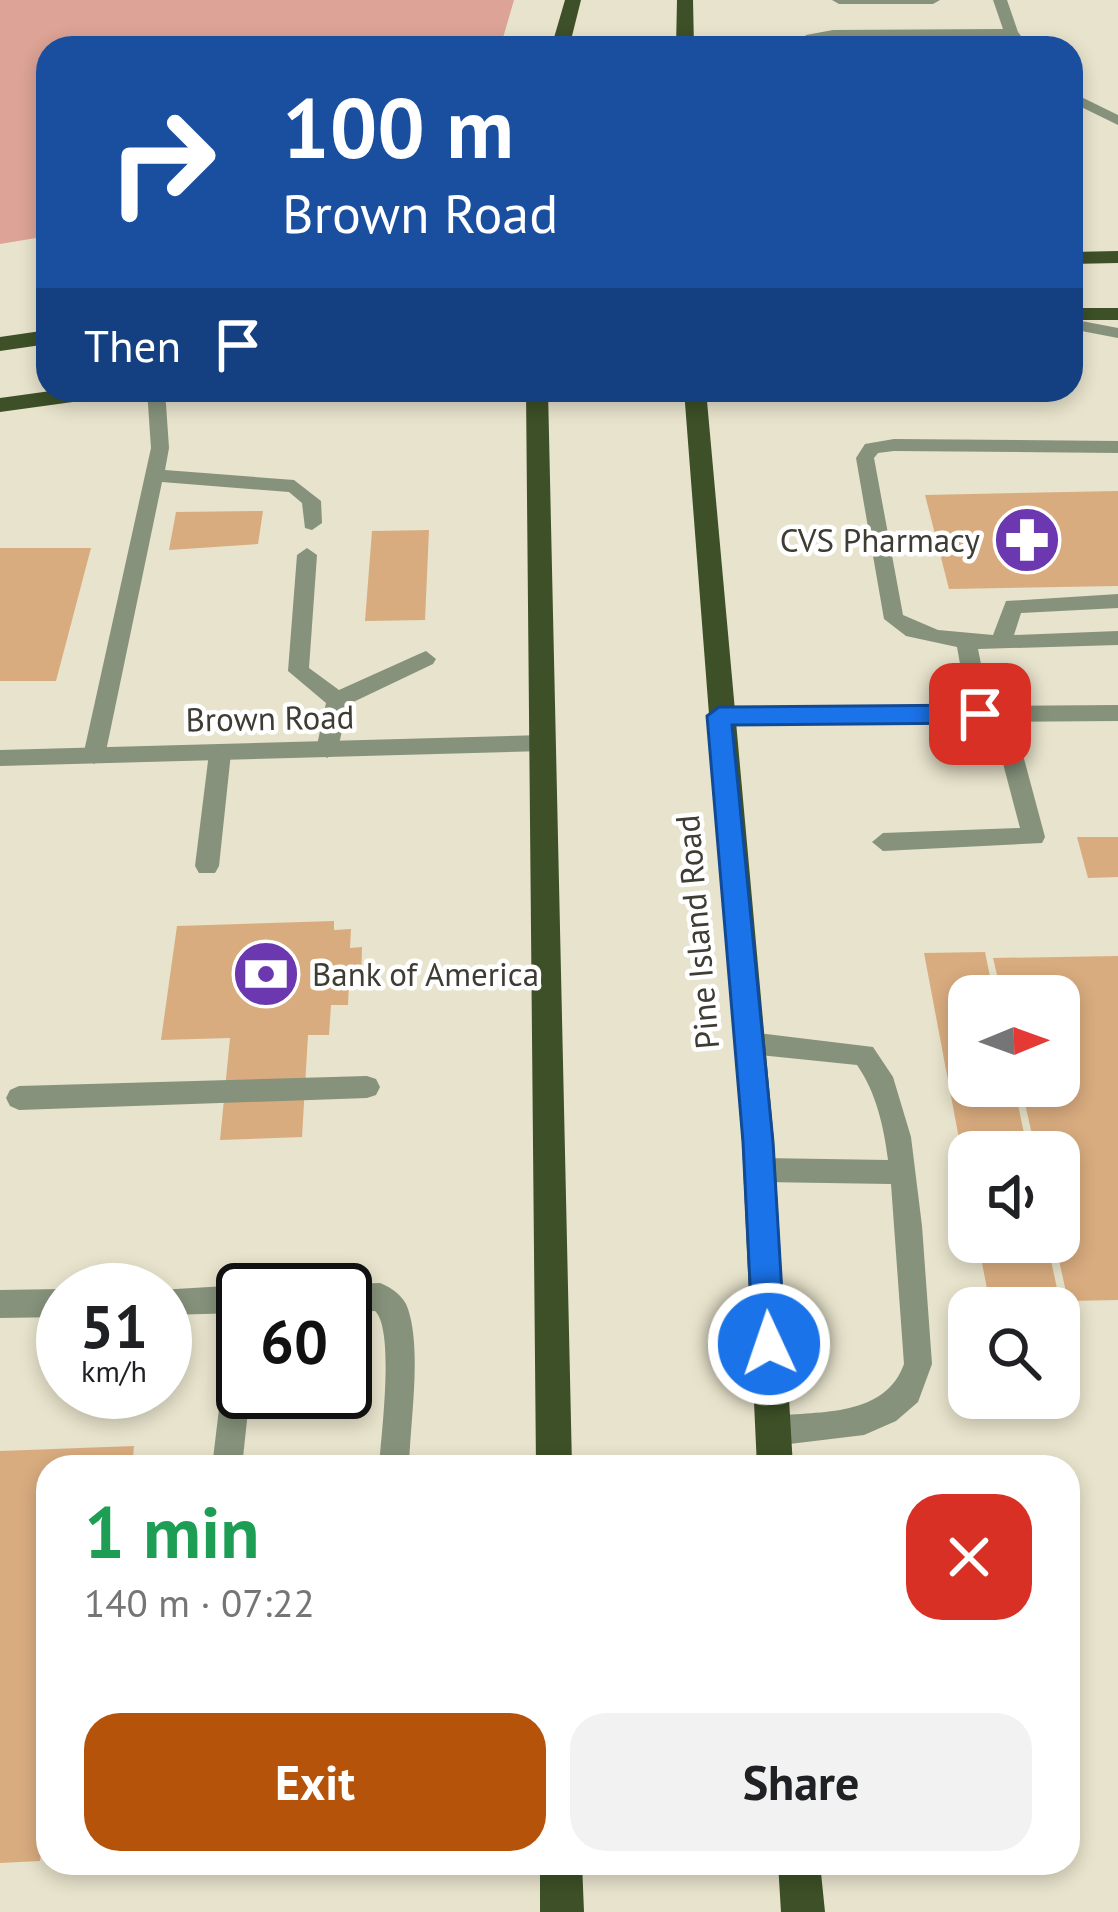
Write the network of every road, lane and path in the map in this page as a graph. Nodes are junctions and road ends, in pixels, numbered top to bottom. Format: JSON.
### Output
{"nodes":[{"id":1,"x":573,"y":0,"type":"edge"},
{"id":2,"x":685,"y":0,"type":"edge"},
{"id":3,"x":839,"y":0,"type":"edge"},
{"id":4,"x":883,"y":0,"type":"edge"},
{"id":5,"x":935,"y":0,"type":"edge"},
{"id":6,"x":1000,"y":0,"type":"edge"},
{"id":7,"x":1011,"y":33,"type":"junction"},
{"id":8,"x":563,"y":36,"type":"edge"},
{"id":9,"x":686,"y":36,"type":"edge"},
{"id":10,"x":822,"y":36,"type":"edge"},
{"id":11,"x":1013,"y":36,"type":"edge"},
{"id":12,"x":1083,"y":102,"type":"edge"},
{"id":13,"x":1118,"y":121,"type":"edge"},
{"id":14,"x":1083,"y":257,"type":"edge"},
{"id":15,"x":1118,"y":257,"type":"edge"},
{"id":16,"x":1083,"y":314,"type":"edge"},
{"id":17,"x":1118,"y":314,"type":"edge"},
{"id":18,"x":1083,"y":326,"type":"edge"},
{"id":19,"x":1118,"y":333,"type":"edge"},
{"id":20,"x":36,"y":339,"type":"edge"},
{"id":21,"x":0,"y":344,"type":"edge"},
{"id":22,"x":36,"y":400,"type":"edge"},
{"id":23,"x":157,"y":402,"type":"edge"},
{"id":24,"x":537,"y":402,"type":"edge"},
{"id":25,"x":695,"y":402,"type":"edge"},
{"id":26,"x":0,"y":405,"type":"edge"},
{"id":27,"x":1118,"y":447,"type":"edge"},
{"id":28,"x":155,"y":475,"type":"junction"},
{"id":29,"x":312,"y":523,"type":"dead end"},
{"id":30,"x":307,"y":555,"type":"dead end"},
{"id":31,"x":1118,"y":601,"type":"edge"},
{"id":32,"x":1118,"y":638,"type":"edge"},
{"id":33,"x":1002,"y":639,"type":"junction"},
{"id":34,"x":966,"y":640,"type":"junction"},
{"id":35,"x":426,"y":659,"type":"dead end"},
{"id":36,"x":337,"y":700,"type":"junction"},
{"id":37,"x":1118,"y":713,"type":"edge"},
{"id":38,"x":991,"y":714,"type":"junction"},
{"id":39,"x":719,"y":716,"type":"junction"},
{"id":40,"x":542,"y":743,"type":"junction"},
{"id":41,"x":327,"y":750,"type":"junction"},
{"id":42,"x":220,"y":753,"type":"junction"},
{"id":43,"x":94,"y":756,"type":"junction"},
{"id":44,"x":0,"y":758,"type":"edge"},
{"id":45,"x":883,"y":842,"type":"dead end"},
{"id":46,"x":207,"y":866,"type":"dead end"},
{"id":47,"x":749,"y":1043,"type":"junction"},
{"id":48,"x":367,"y":1088,"type":"dead end"},
{"id":49,"x":19,"y":1098,"type":"dead end"},
{"id":50,"x":759,"y":1170,"type":"junction"},
{"id":51,"x":902,"y":1172,"type":"junction"},
{"id":52,"x":372,"y":1297,"type":"edge"},
{"id":53,"x":36,"y":1303,"type":"edge"},
{"id":54,"x":0,"y":1304,"type":"edge"},
{"id":55,"x":232,"y":1419,"type":"edge"},
{"id":56,"x":774,"y":1449,"type":"edge"},
{"id":57,"x":228,"y":1455,"type":"edge"},
{"id":58,"x":394,"y":1455,"type":"edge"},
{"id":59,"x":554,"y":1455,"type":"edge"},
{"id":60,"x":561,"y":1875,"type":"edge"},
{"id":61,"x":800,"y":1875,"type":"edge"},
{"id":62,"x":562,"y":1912,"type":"edge"},
{"id":63,"x":803,"y":1912,"type":"edge"}],
"edges":[{"from":1,"to":8,"type":"main road"},
{"from":2,"to":9,"type":"main road"},
{"from":3,"to":4,"type":"street"},
{"from":4,"to":5,"type":"street"},
{"from":6,"to":7,"type":"street"},
{"from":7,"to":10,"type":"street"},
{"from":7,"to":11,"type":"street"},
{"from":12,"to":13,"type":"street"},
{"from":14,"to":15,"type":"main road"},
{"from":16,"to":17,"type":"main road"},
{"from":18,"to":19,"type":"street"},
{"from":20,"to":21,"type":"main road"},
{"from":22,"to":26,"type":"main road"},
{"from":23,"to":28,"type":"street"},
{"from":24,"to":40,"type":"main road"},
{"from":25,"to":39,"type":"main road","name":"Pine Island Road"},
{"from":27,"to":34,"type":"street"},
{"from":28,"to":29,"type":"street"},
{"from":28,"to":43,"type":"street"},
{"from":30,"to":36,"type":"street"},
{"from":31,"to":33,"type":"street"},
{"from":32,"to":33,"type":"street"},
{"from":33,"to":34,"type":"street"},
{"from":34,"to":38,"type":"street"},
{"from":35,"to":36,"type":"street"},
{"from":36,"to":41,"type":"street"},
{"from":37,"to":38,"type":"street"},
{"from":38,"to":39,"type":"street"},
{"from":38,"to":45,"type":"street"},
{"from":39,"to":47,"type":"main road","name":"Pine Island Road"},
{"from":40,"to":41,"type":"street","name":"Brown Road"},
{"from":40,"to":59,"type":"main road"},
{"from":41,"to":42,"type":"street","name":"Brown Road"},
{"from":42,"to":43,"type":"street","name":"Brown Road"},
{"from":42,"to":46,"type":"street"},
{"from":43,"to":44,"type":"street","name":"Brown Road"},
{"from":47,"to":50,"type":"main road","name":"Pine Island Road"},
{"from":47,"to":51,"type":"street"},
{"from":48,"to":49,"type":"street"},
{"from":50,"to":51,"type":"street"},
{"from":50,"to":56,"type":"main road","name":"Pine Island Road"},
{"from":51,"to":56,"type":"street"},
{"from":52,"to":58,"type":"street"},
{"from":53,"to":54,"type":"street"},
{"from":55,"to":57,"type":"street"},
{"from":60,"to":62,"type":"main road"},
{"from":61,"to":63,"type":"main road"}]}
